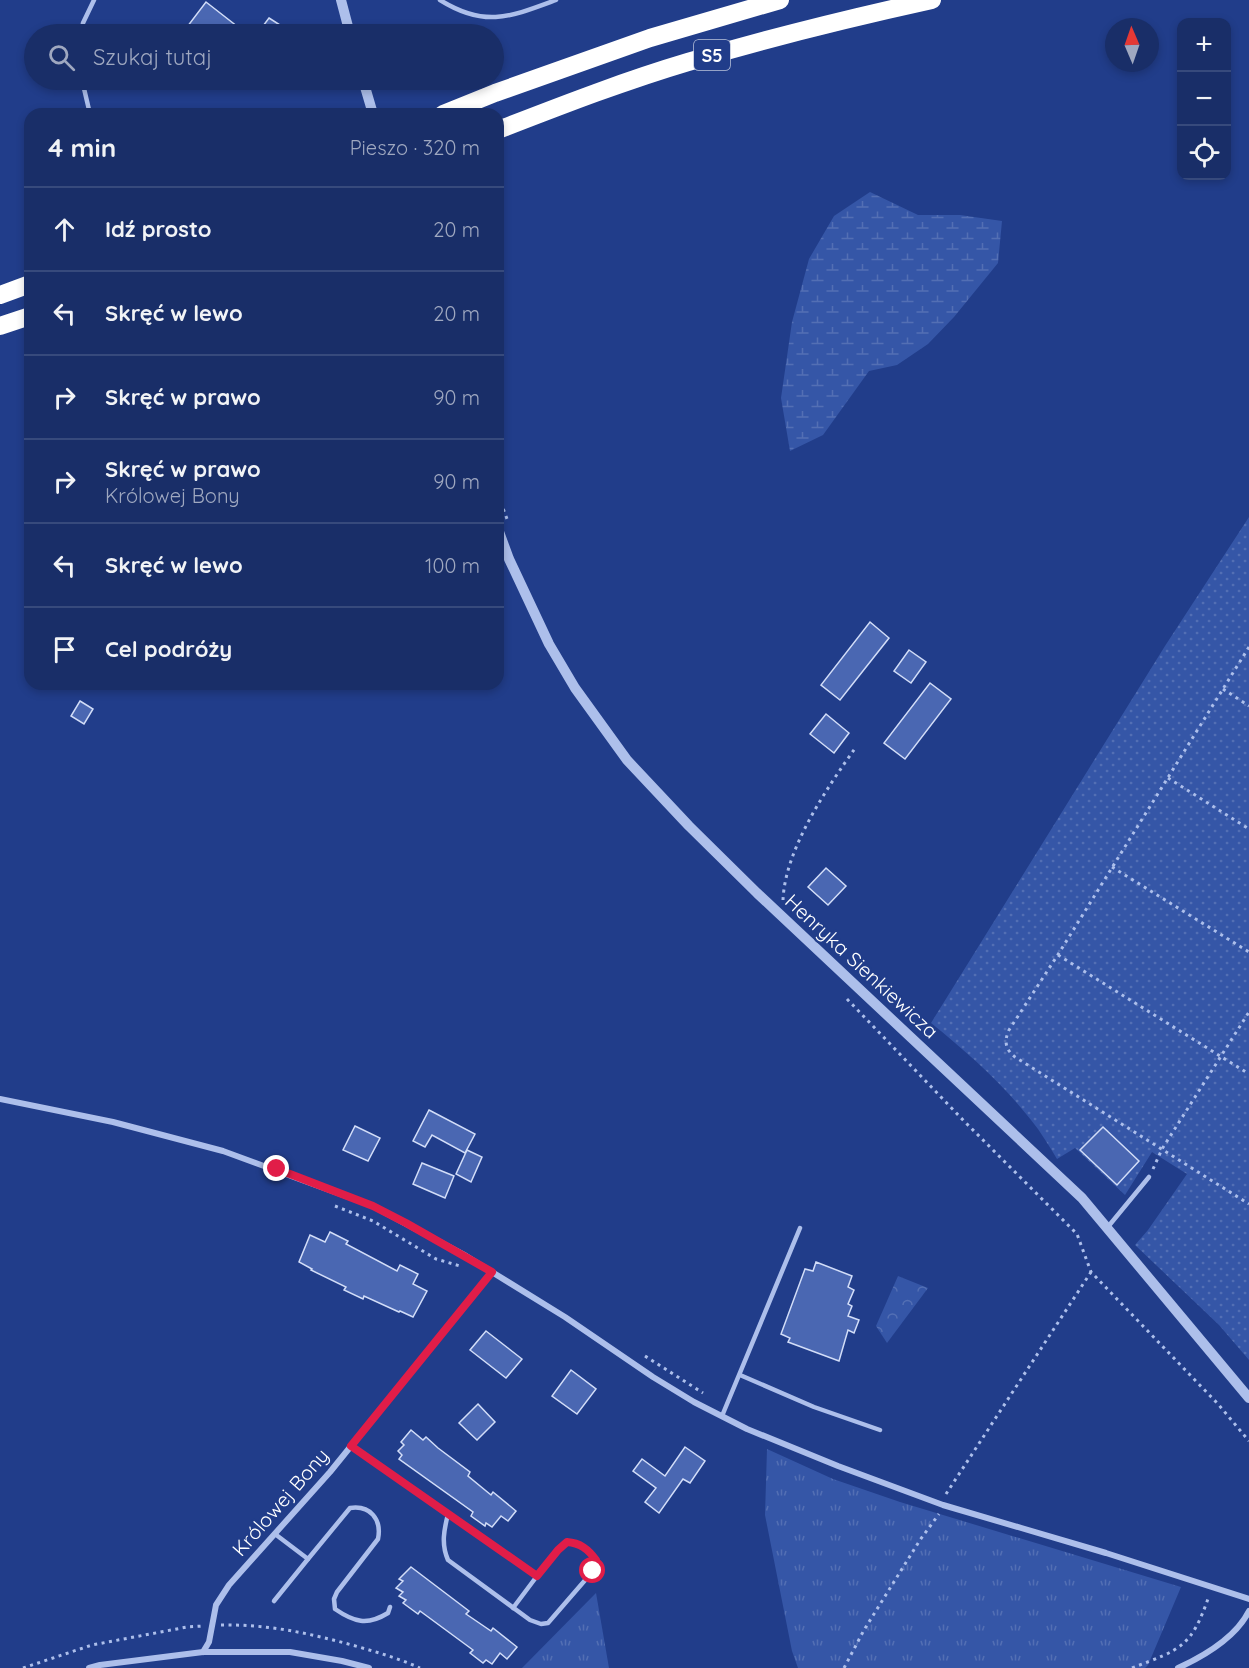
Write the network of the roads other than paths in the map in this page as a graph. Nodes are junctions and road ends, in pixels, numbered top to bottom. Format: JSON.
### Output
{"nodes":[{"id":1,"x":94,"y":0,"type":"edge"},
{"id":2,"x":341,"y":0,"type":"edge"},
{"id":3,"x":440,"y":0,"type":"edge"},
{"id":4,"x":556,"y":0,"type":"edge"},
{"id":5,"x":780,"y":0,"type":"edge"},
{"id":6,"x":932,"y":0,"type":"edge"},
{"id":7,"x":83,"y":24,"type":"edge"},
{"id":8,"x":347,"y":24,"type":"edge"},
{"id":9,"x":84,"y":90,"type":"edge"},
{"id":10,"x":366,"y":90,"type":"edge"},
{"id":11,"x":503,"y":90,"type":"edge"},
{"id":12,"x":504,"y":90,"type":"edge"},
{"id":13,"x":89,"y":108,"type":"edge"},
{"id":14,"x":371,"y":108,"type":"edge"},
{"id":15,"x":458,"y":108,"type":"edge"},
{"id":16,"x":504,"y":128,"type":"edge"},
{"id":17,"x":24,"y":286,"type":"edge"},
{"id":18,"x":0,"y":295,"type":"edge"},
{"id":19,"x":24,"y":318,"type":"edge"},
{"id":20,"x":0,"y":326,"type":"edge"},
{"id":21,"x":504,"y":527,"type":"edge"},
{"id":22,"x":0,"y":1099,"type":"edge"},
{"id":23,"x":1149,"y":1177,"type":"road end"},
{"id":24,"x":800,"y":1227,"type":"dead end"},
{"id":25,"x":1107,"y":1227,"type":"junction"},
{"id":26,"x":492,"y":1272,"type":"junction"},
{"id":27,"x":740,"y":1375,"type":"junction"},
{"id":28,"x":1249,"y":1398,"type":"edge"},
{"id":29,"x":722,"y":1416,"type":"junction"},
{"id":30,"x":880,"y":1431,"type":"dead end"},
{"id":31,"x":351,"y":1446,"type":"junction"},
{"id":32,"x":448,"y":1514,"type":"junction"},
{"id":33,"x":275,"y":1534,"type":"junction"},
{"id":34,"x":308,"y":1559,"type":"junction"},
{"id":35,"x":537,"y":1576,"type":"junction"},
{"id":36,"x":1249,"y":1599,"type":"edge"},
{"id":37,"x":274,"y":1601,"type":"dead end"},
{"id":38,"x":390,"y":1607,"type":"dead end"},
{"id":39,"x":513,"y":1608,"type":"junction"},
{"id":40,"x":1249,"y":1611,"type":"edge"},
{"id":41,"x":203,"y":1652,"type":"junction"},
{"id":42,"x":89,"y":1668,"type":"edge"},
{"id":43,"x":369,"y":1668,"type":"edge"},
{"id":44,"x":1178,"y":1668,"type":"edge"}],
"edges":[{"from":1,"to":7,"type":"lane"},
{"from":2,"to":8,"type":"street"},
{"from":3,"to":4,"type":"lane"},
{"from":5,"to":12,"type":"highway","number":"S5"},
{"from":6,"to":16,"type":"highway","number":"S5"},
{"from":9,"to":13,"type":"lane"},
{"from":10,"to":14,"type":"street"},
{"from":11,"to":15,"type":"highway","number":"S5"},
{"from":17,"to":18,"type":"highway"},
{"from":19,"to":20,"type":"highway"},
{"from":21,"to":25,"type":"street","name":"Henryka Sienkiewicza"},
{"from":22,"to":26,"type":"street"},
{"from":23,"to":25,"type":"lane"},
{"from":24,"to":27,"type":"lane"},
{"from":25,"to":28,"type":"street","name":"Henryka Sienkiewicza"},
{"from":26,"to":29,"type":"street"},
{"from":26,"to":31,"type":"street","name":"Królowej Bony"},
{"from":27,"to":29,"type":"lane"},
{"from":27,"to":30,"type":"lane"},
{"from":29,"to":36,"type":"street"},
{"from":31,"to":32,"type":"lane"},
{"from":31,"to":33,"type":"street","name":"Królowej Bony"},
{"from":32,"to":35,"type":"lane"},
{"from":32,"to":39,"type":"lane"},
{"from":33,"to":34,"type":"lane"},
{"from":33,"to":41,"type":"street","name":"Królowej Bony"},
{"from":34,"to":37,"type":"lane"},
{"from":34,"to":38,"type":"lane"},
{"from":35,"to":39,"type":"lane"},
{"from":35,"to":39,"type":"lane"},
{"from":40,"to":44,"type":"street"},
{"from":41,"to":42,"type":"street"},
{"from":41,"to":43,"type":"street"}]}
